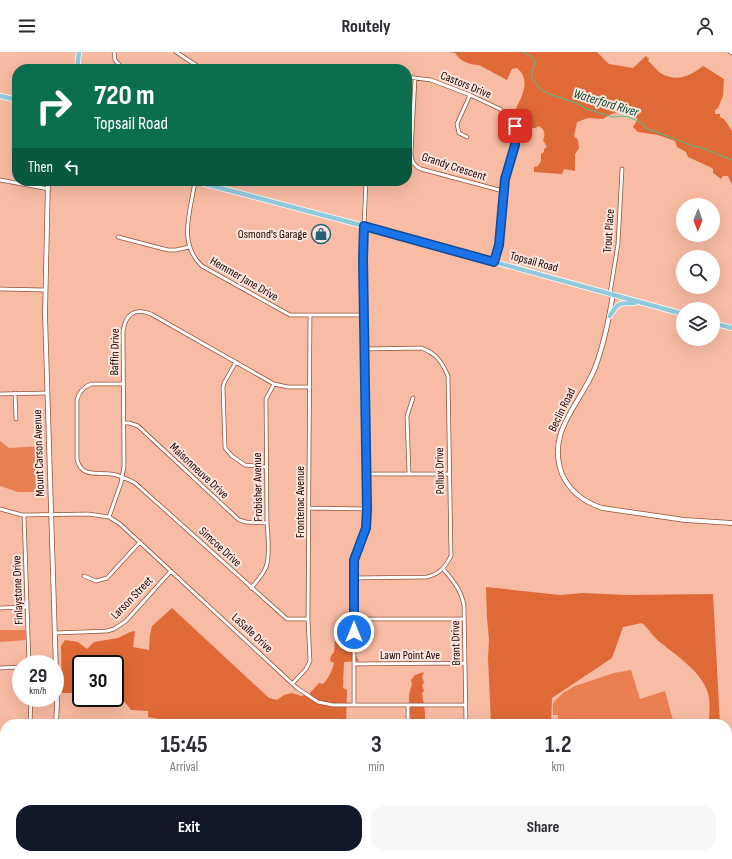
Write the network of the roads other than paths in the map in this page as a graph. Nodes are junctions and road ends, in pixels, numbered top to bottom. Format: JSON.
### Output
{"nodes":[{"id":1,"x":79,"y":52,"type":"edge"},
{"id":2,"x":114,"y":52,"type":"edge"},
{"id":3,"x":176,"y":52,"type":"edge"},
{"id":4,"x":78,"y":64,"type":"edge"},
{"id":5,"x":119,"y":64,"type":"edge"},
{"id":6,"x":194,"y":64,"type":"edge"},
{"id":7,"x":415,"y":78,"type":"joint"},
{"id":8,"x":470,"y":95,"type":"junction"},
{"id":9,"x":0,"y":96,"type":"edge"},
{"id":10,"x":12,"y":99,"type":"edge"},
{"id":11,"x":412,"y":135,"type":"edge"},
{"id":12,"x":467,"y":137,"type":"dead end"},
{"id":13,"x":412,"y":161,"type":"edge"},
{"id":14,"x":622,"y":169,"type":"dead end"},
{"id":15,"x":0,"y":180,"type":"edge"},
{"id":16,"x":12,"y":182,"type":"edge"},
{"id":17,"x":33,"y":186,"type":"edge"},
{"id":18,"x":49,"y":186,"type":"edge"},
{"id":19,"x":194,"y":186,"type":"edge"},
{"id":20,"x":214,"y":186,"type":"edge"},
{"id":21,"x":366,"y":186,"type":"edge"},
{"id":22,"x":49,"y":189,"type":"junction"},
{"id":23,"x":503,"y":191,"type":"junction"},
{"id":24,"x":364,"y":226,"type":"junction"},
{"id":25,"x":118,"y":237,"type":"dead end"},
{"id":26,"x":189,"y":246,"type":"junction"},
{"id":27,"x":494,"y":262,"type":"junction"},
{"id":28,"x":0,"y":288,"type":"edge"},
{"id":29,"x":45,"y":290,"type":"junction"},
{"id":30,"x":611,"y":294,"type":"junction"},
{"id":31,"x":639,"y":302,"type":"junction"},
{"id":32,"x":676,"y":312,"type":"edge"},
{"id":33,"x":310,"y":315,"type":"junction"},
{"id":34,"x":364,"y":315,"type":"junction"},
{"id":35,"x":610,"y":316,"type":"junction"},
{"id":36,"x":720,"y":324,"type":"edge"},
{"id":37,"x":732,"y":328,"type":"edge"},
{"id":38,"x":364,"y":349,"type":"junction"},
{"id":39,"x":236,"y":362,"type":"junction"},
{"id":40,"x":124,"y":384,"type":"junction"},
{"id":41,"x":274,"y":384,"type":"junction"},
{"id":42,"x":310,"y":387,"type":"junction"},
{"id":43,"x":47,"y":393,"type":"junction"},
{"id":44,"x":0,"y":394,"type":"edge"},
{"id":45,"x":15,"y":394,"type":"junction"},
{"id":46,"x":413,"y":398,"type":"dead end"},
{"id":47,"x":16,"y":420,"type":"dead end"},
{"id":48,"x":124,"y":422,"type":"junction"},
{"id":49,"x":266,"y":467,"type":"junction"},
{"id":50,"x":367,"y":474,"type":"junction"},
{"id":51,"x":408,"y":474,"type":"junction"},
{"id":52,"x":449,"y":474,"type":"junction"},
{"id":53,"x":123,"y":477,"type":"junction"},
{"id":54,"x":310,"y":508,"type":"junction"},
{"id":55,"x":0,"y":509,"type":"edge"},
{"id":56,"x":367,"y":509,"type":"junction"},
{"id":57,"x":50,"y":514,"type":"junction"},
{"id":58,"x":24,"y":515,"type":"junction"},
{"id":59,"x":109,"y":517,"type":"junction"},
{"id":60,"x":267,"y":523,"type":"junction"},
{"id":61,"x":732,"y":523,"type":"edge"},
{"id":62,"x":140,"y":542,"type":"junction"},
{"id":63,"x":443,"y":569,"type":"junction"},
{"id":64,"x":171,"y":570,"type":"junction"},
{"id":65,"x":84,"y":576,"type":"dead end"},
{"id":66,"x":354,"y":578,"type":"junction"},
{"id":67,"x":252,"y":588,"type":"junction"},
{"id":68,"x":27,"y":607,"type":"junction"},
{"id":69,"x":0,"y":608,"type":"edge"},
{"id":70,"x":354,"y":619,"type":"junction"},
{"id":71,"x":464,"y":619,"type":"junction"},
{"id":72,"x":308,"y":620,"type":"junction"},
{"id":73,"x":55,"y":633,"type":"junction"},
{"id":74,"x":29,"y":655,"type":"edge"},
{"id":75,"x":354,"y":664,"type":"junction"},
{"id":76,"x":465,"y":664,"type":"junction"},
{"id":77,"x":12,"y":667,"type":"edge"},
{"id":78,"x":0,"y":668,"type":"edge"},
{"id":79,"x":293,"y":683,"type":"junction"},
{"id":80,"x":354,"y":705,"type":"junction"},
{"id":81,"x":465,"y":705,"type":"junction"},
{"id":82,"x":408,"y":706,"type":"junction"},
{"id":83,"x":31,"y":707,"type":"edge"},
{"id":84,"x":30,"y":719,"type":"edge"},
{"id":85,"x":56,"y":719,"type":"edge"},
{"id":86,"x":408,"y":719,"type":"edge"},
{"id":87,"x":466,"y":719,"type":"edge"}],
"edges":[{"from":1,"to":4,"type":"main road"},
{"from":2,"to":5,"type":"street"},
{"from":3,"to":6,"type":"street"},
{"from":7,"to":8,"type":"street","name":"Castors Drive"},
{"from":7,"to":11,"type":"street","name":"Grandy Crescent"},
{"from":8,"to":12,"type":"street"},
{"from":8,"to":23,"type":"street","name":"Castors Drive"},
{"from":9,"to":10,"type":"main road"},
{"from":13,"to":23,"type":"street","name":"Grandy Crescent"},
{"from":14,"to":30,"type":"street","name":"Trout Place"},
{"from":15,"to":16,"type":"street"},
{"from":17,"to":22,"type":"street"},
{"from":18,"to":22,"type":"main road","name":"Mount Carson Avenue"},
{"from":19,"to":26,"type":"street","name":"Hemmer Jane Drive"},
{"from":20,"to":24,"type":"main road","name":"Topsail Road"},
{"from":21,"to":24,"type":"street"},
{"from":22,"to":29,"type":"main road","name":"Mount Carson Avenue"},
{"from":23,"to":27,"type":"street","name":"Castors Drive"},
{"from":24,"to":27,"type":"main road","name":"Topsail Road"},
{"from":24,"to":34,"type":"street"},
{"from":25,"to":26,"type":"street"},
{"from":26,"to":33,"type":"street","name":"Hemmer Jane Drive"},
{"from":27,"to":30,"type":"main road","name":"Topsail Road"},
{"from":28,"to":29,"type":"street"},
{"from":29,"to":43,"type":"main road","name":"Mount Carson Avenue"},
{"from":30,"to":31,"type":"main road","name":"Topsail Road"},
{"from":30,"to":35,"type":"main road","name":"Beclin Road"},
{"from":31,"to":32,"type":"main road","name":"Topsail Road"},
{"from":31,"to":35,"type":"main road"},
{"from":33,"to":34,"type":"street","name":"Hemmer Jane Drive"},
{"from":33,"to":42,"type":"street","name":"Frontenac Avenue"},
{"from":34,"to":38,"type":"street"},
{"from":35,"to":61,"type":"main road","name":"Beclin Road"},
{"from":36,"to":37,"type":"main road"},
{"from":38,"to":50,"type":"street"},
{"from":38,"to":52,"type":"street","name":"Pollux Drive"},
{"from":39,"to":40,"type":"street","name":"Baffin Drive"},
{"from":39,"to":41,"type":"street","name":"Baffin Drive"},
{"from":39,"to":49,"type":"street"},
{"from":40,"to":48,"type":"street","name":"Baffin Drive"},
{"from":40,"to":53,"type":"street","name":"Simcoe Drive"},
{"from":41,"to":42,"type":"street","name":"Baffin Drive"},
{"from":41,"to":49,"type":"street","name":"Frobisher Avenue"},
{"from":42,"to":54,"type":"street","name":"Frontenac Avenue"},
{"from":43,"to":45,"type":"street"},
{"from":43,"to":57,"type":"main road","name":"Mount Carson Avenue"},
{"from":44,"to":45,"type":"street"},
{"from":45,"to":47,"type":"street"},
{"from":46,"to":51,"type":"street"},
{"from":48,"to":53,"type":"street","name":"Baffin Drive"},
{"from":48,"to":60,"type":"street","name":"Maisonneuve Drive"},
{"from":49,"to":60,"type":"street","name":"Frobisher Avenue"},
{"from":50,"to":51,"type":"street"},
{"from":50,"to":56,"type":"street"},
{"from":51,"to":52,"type":"street"},
{"from":52,"to":63,"type":"street","name":"Pollux Drive"},
{"from":53,"to":59,"type":"street","name":"Baffin Drive"},
{"from":53,"to":67,"type":"street","name":"Simcoe Drive"},
{"from":54,"to":56,"type":"street"},
{"from":54,"to":72,"type":"street","name":"Frontenac Avenue"},
{"from":55,"to":58,"type":"street","name":"LaSalle Drive"},
{"from":56,"to":66,"type":"street"},
{"from":57,"to":58,"type":"street","name":"LaSalle Drive"},
{"from":57,"to":59,"type":"street","name":"LaSalle Drive"},
{"from":57,"to":73,"type":"main road","name":"Mount Carson Avenue"},
{"from":58,"to":68,"type":"street","name":"Finlaystone Drive"},
{"from":59,"to":62,"type":"street","name":"LaSalle Drive"},
{"from":60,"to":67,"type":"street","name":"Frobisher Avenue"},
{"from":62,"to":64,"type":"street","name":"LaSalle Drive"},
{"from":62,"to":65,"type":"street"},
{"from":63,"to":66,"type":"street"},
{"from":63,"to":71,"type":"street","name":"Brant Drive"},
{"from":64,"to":73,"type":"street","name":"Larson Street"},
{"from":64,"to":79,"type":"street","name":"LaSalle Drive"},
{"from":66,"to":70,"type":"street"},
{"from":67,"to":72,"type":"street","name":"Simcoe Drive"},
{"from":68,"to":69,"type":"street"},
{"from":68,"to":74,"type":"street","name":"Finlaystone Drive"},
{"from":70,"to":71,"type":"street"},
{"from":70,"to":75,"type":"street"},
{"from":71,"to":76,"type":"street","name":"Brant Drive"},
{"from":72,"to":79,"type":"street","name":"Frontenac Avenue"},
{"from":73,"to":85,"type":"main road","name":"Mount Carson Avenue"},
{"from":75,"to":76,"type":"street","name":"Lawn Point Ave"},
{"from":75,"to":80,"type":"street"},
{"from":76,"to":81,"type":"street","name":"Brant Drive"},
{"from":77,"to":78,"type":"street"},
{"from":79,"to":80,"type":"street","name":"LaSalle Drive"},
{"from":80,"to":82,"type":"street","name":"LaSalle Drive"},
{"from":81,"to":82,"type":"street","name":"LaSalle Drive"},
{"from":81,"to":87,"type":"street","name":"Brant Drive"},
{"from":82,"to":86,"type":"street"},
{"from":83,"to":84,"type":"street"}]}
